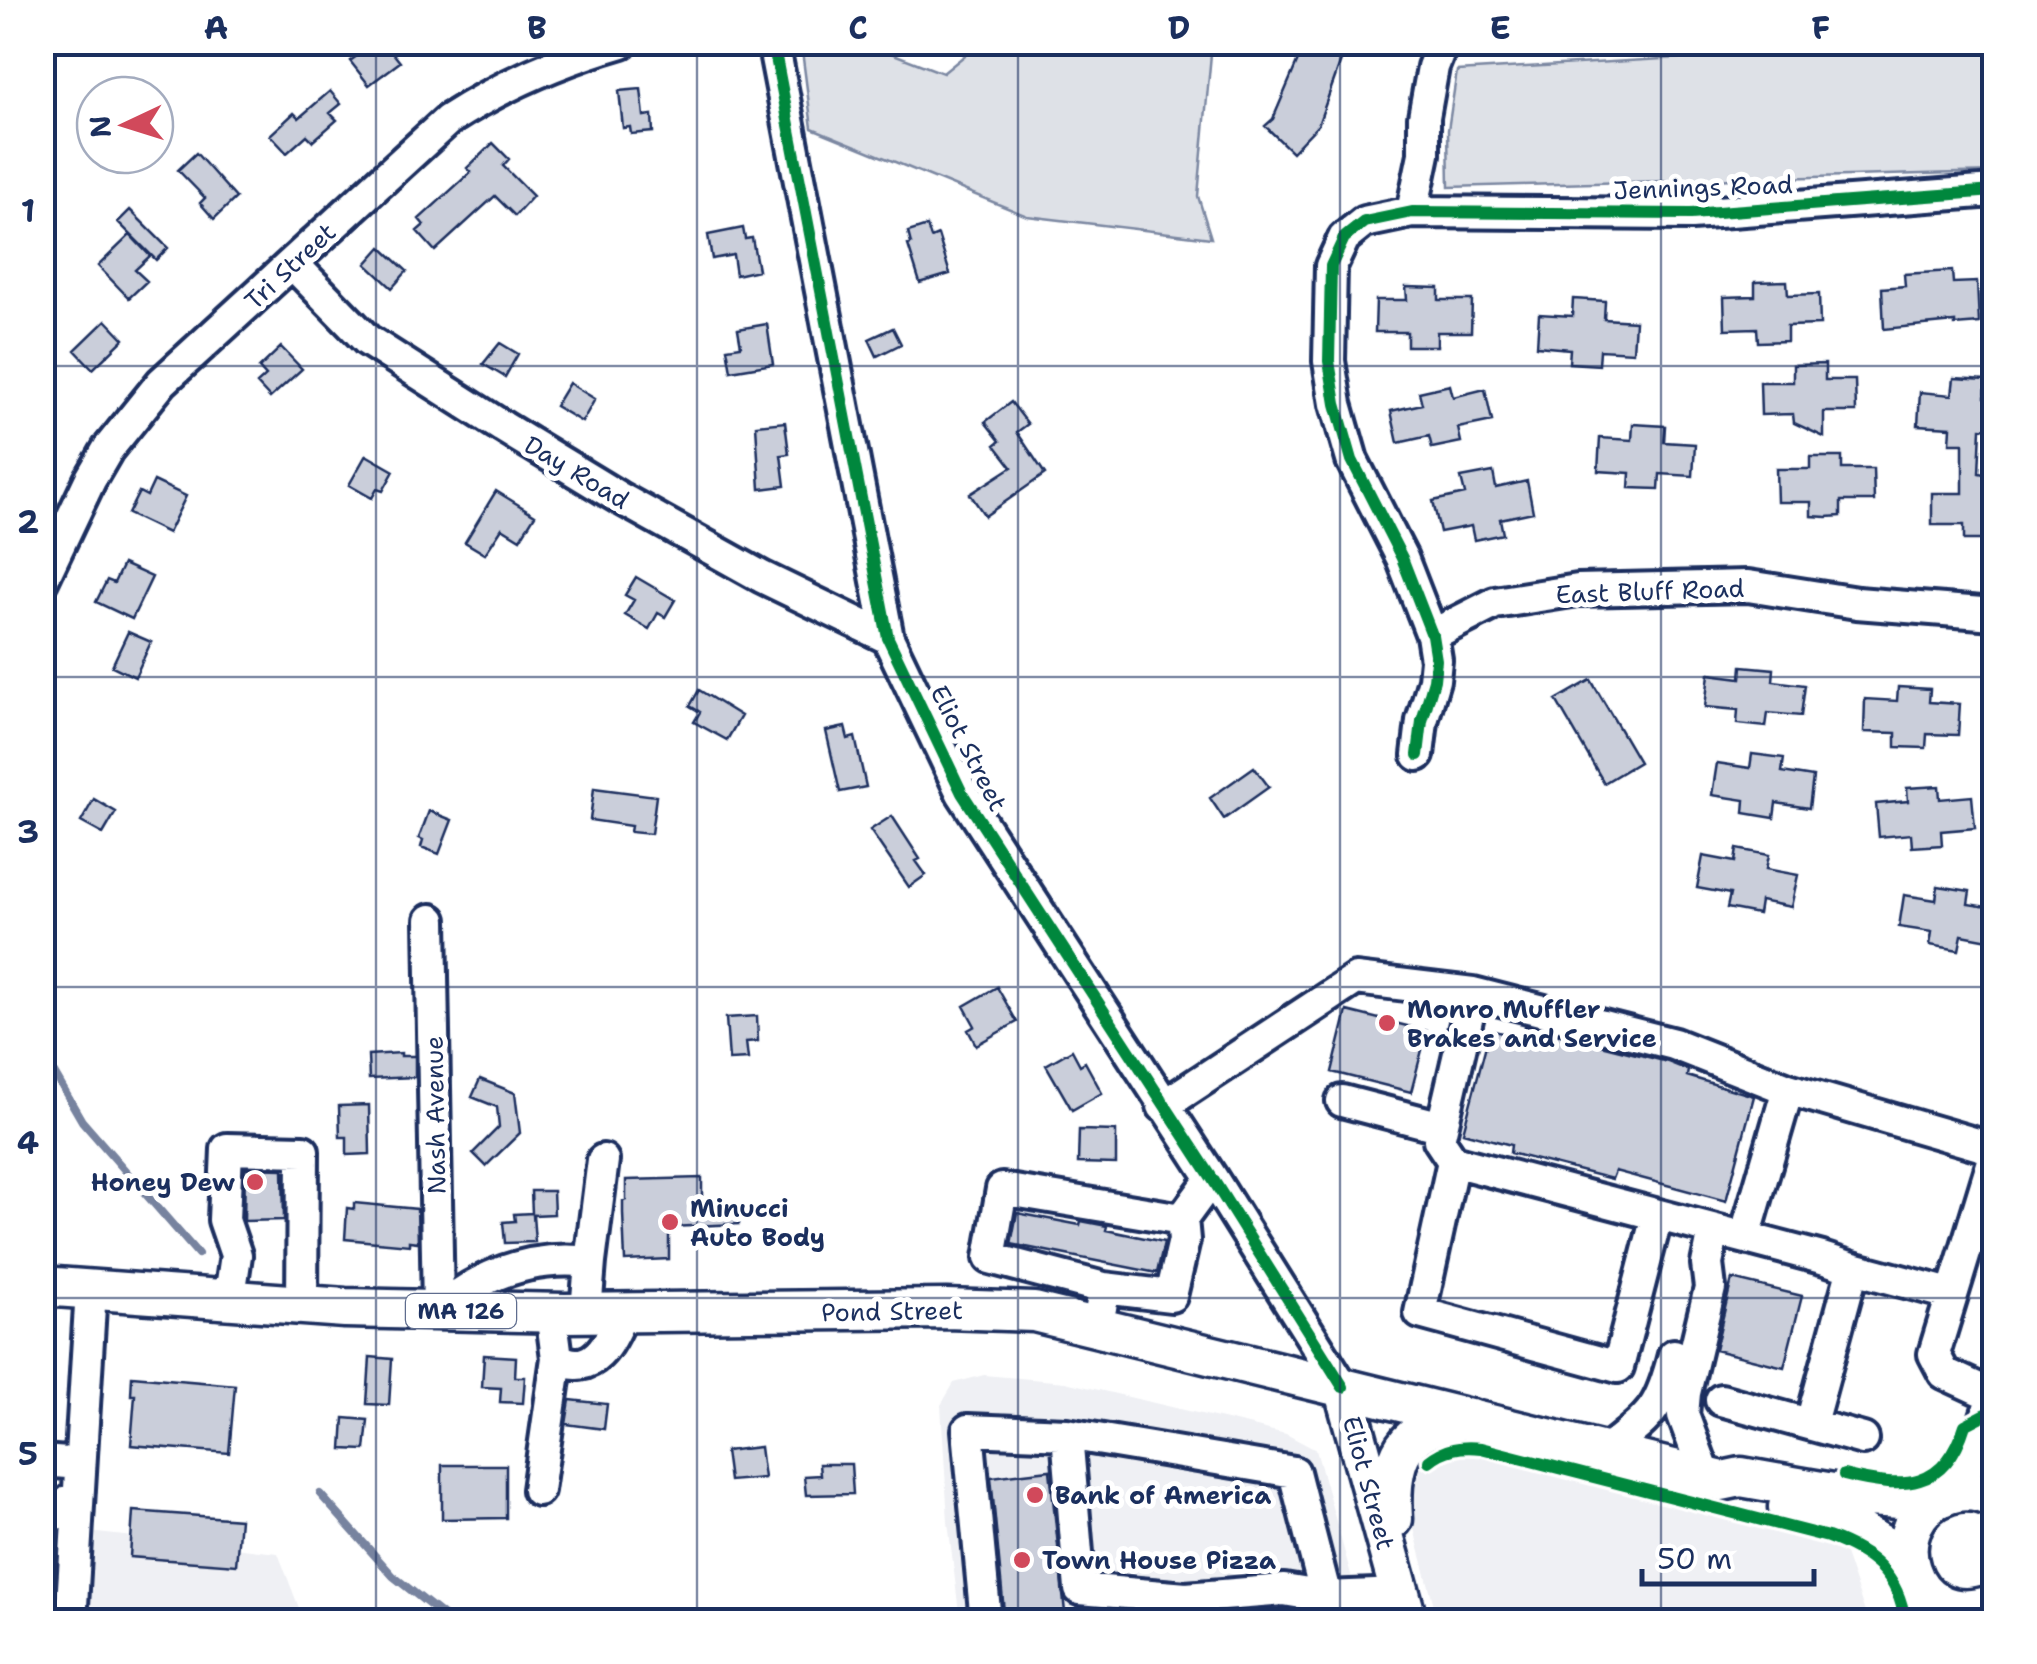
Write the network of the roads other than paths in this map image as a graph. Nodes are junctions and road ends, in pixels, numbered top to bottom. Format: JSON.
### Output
{"nodes":[{"id":1,"x":622,"y":42,"type":"edge"},
{"id":2,"x":772,"y":42,"type":"edge"},
{"id":3,"x":1443,"y":42,"type":"edge"},
{"id":4,"x":1994,"y":191,"type":"edge"},
{"id":5,"x":1412,"y":212,"type":"junction"},
{"id":6,"x":294,"y":265,"type":"junction"},
{"id":7,"x":42,"y":582,"type":"edge"},
{"id":8,"x":1994,"y":614,"type":"edge"},
{"id":9,"x":1432,"y":634,"type":"junction"},
{"id":10,"x":888,"y":638,"type":"junction"},
{"id":11,"x":1418,"y":756,"type":"dead end"},
{"id":12,"x":431,"y":920,"type":"dead end"},
{"id":13,"x":1474,"y":993,"type":"junction"},
{"id":14,"x":1788,"y":1090,"type":"junction"},
{"id":15,"x":1342,"y":1101,"type":"dead end"},
{"id":16,"x":1163,"y":1106,"type":"junction"},
{"id":17,"x":1442,"y":1127,"type":"junction"},
{"id":18,"x":1994,"y":1149,"type":"edge"},
{"id":19,"x":1994,"y":1158,"type":"edge"},
{"id":20,"x":603,"y":1160,"type":"dead end"},
{"id":21,"x":1454,"y":1162,"type":"junction"},
{"id":22,"x":1212,"y":1178,"type":"junction"},
{"id":23,"x":1656,"y":1216,"type":"junction"},
{"id":24,"x":1182,"y":1218,"type":"junction"},
{"id":25,"x":1714,"y":1230,"type":"junction"},
{"id":26,"x":1745,"y":1238,"type":"junction"},
{"id":27,"x":590,"y":1262,"type":"junction"},
{"id":28,"x":1707,"y":1264,"type":"junction"},
{"id":29,"x":1853,"y":1268,"type":"junction"},
{"id":30,"x":42,"y":1286,"type":"edge"},
{"id":31,"x":1104,"y":1288,"type":"junction"},
{"id":32,"x":91,"y":1290,"type":"junction"},
{"id":33,"x":1950,"y":1294,"type":"junction"},
{"id":34,"x":222,"y":1300,"type":"junction"},
{"id":35,"x":302,"y":1306,"type":"junction"},
{"id":36,"x":438,"y":1310,"type":"junction"},
{"id":37,"x":587,"y":1313,"type":"junction"},
{"id":38,"x":1098,"y":1327,"type":"junction"},
{"id":39,"x":557,"y":1358,"type":"junction"},
{"id":40,"x":1343,"y":1386,"type":"junction"},
{"id":41,"x":1720,"y":1400,"type":"dead end"},
{"id":42,"x":1993,"y":1400,"type":"edge"},
{"id":43,"x":1473,"y":1419,"type":"junction"},
{"id":44,"x":1811,"y":1423,"type":"junction"},
{"id":45,"x":1067,"y":1434,"type":"junction"},
{"id":46,"x":1863,"y":1439,"type":"dead end"},
{"id":47,"x":1606,"y":1452,"type":"junction"},
{"id":48,"x":42,"y":1461,"type":"edge"},
{"id":49,"x":79,"y":1479,"type":"junction"},
{"id":50,"x":1714,"y":1479,"type":"junction"},
{"id":51,"x":538,"y":1490,"type":"dead end"},
{"id":52,"x":1943,"y":1497,"type":"junction"},
{"id":53,"x":1994,"y":1499,"type":"edge"},
{"id":54,"x":42,"y":1524,"type":"edge"},
{"id":55,"x":1399,"y":1591,"type":"edge"},
{"id":56,"x":1920,"y":1593,"type":"edge"},
{"id":57,"x":1994,"y":1604,"type":"edge"},
{"id":58,"x":1329,"y":1609,"type":"edge"},
{"id":59,"x":71,"y":1622,"type":"edge"},
{"id":60,"x":986,"y":1622,"type":"edge"},
{"id":61,"x":1981,"y":1622,"type":"edge"}],
"edges":[{"from":1,"to":6,"type":"street","name":"Tri Street"},
{"from":2,"to":10,"type":"street","name":"Eliot Street"},
{"from":3,"to":5,"type":"street"},
{"from":4,"to":5,"type":"street","name":"Jennings Road"},
{"from":5,"to":9,"type":"street","name":"Jennings Road"},
{"from":6,"to":7,"type":"street","name":"Tri Street"},
{"from":6,"to":10,"type":"street","name":"Day Road"},
{"from":8,"to":9,"type":"street","name":"East Bluff Road"},
{"from":9,"to":11,"type":"street","name":"Jennings Road"},
{"from":10,"to":16,"type":"street","name":"Eliot Street"},
{"from":12,"to":36,"type":"street","name":"Nash Avenue"},
{"from":13,"to":14,"type":"street"},
{"from":13,"to":16,"type":"street"},
{"from":13,"to":17,"type":"street"},
{"from":14,"to":18,"type":"street"},
{"from":14,"to":26,"type":"street"},
{"from":15,"to":17,"type":"street"},
{"from":16,"to":22,"type":"street","name":"Eliot Street"},
{"from":17,"to":21,"type":"street"},
{"from":19,"to":33,"type":"street"},
{"from":20,"to":27,"type":"street"},
{"from":21,"to":23,"type":"street"},
{"from":21,"to":23,"type":"street"},
{"from":22,"to":24,"type":"street"},
{"from":22,"to":40,"type":"street","name":"Eliot Street"},
{"from":23,"to":25,"type":"street"},
{"from":24,"to":31,"type":"street"},
{"from":24,"to":31,"type":"street"},
{"from":25,"to":26,"type":"street"},
{"from":25,"to":28,"type":"street"},
{"from":26,"to":29,"type":"street"},
{"from":27,"to":36,"type":"street"},
{"from":27,"to":37,"type":"street"},
{"from":28,"to":47,"type":"street"},
{"from":28,"to":50,"type":"street"},
{"from":29,"to":33,"type":"street"},
{"from":29,"to":44,"type":"street"},
{"from":30,"to":32,"type":"main road","name":"Pond Street","number":"MA 126"},
{"from":31,"to":38,"type":"street"},
{"from":32,"to":34,"type":"main road","name":"Pond Street","number":"MA 126"},
{"from":32,"to":49,"type":"street"},
{"from":33,"to":42,"type":"street"},
{"from":34,"to":35,"type":"main road","name":"Pond Street","number":"MA 126"},
{"from":34,"to":35,"type":"street"},
{"from":35,"to":36,"type":"main road","name":"Pond Street","number":"MA 126"},
{"from":36,"to":37,"type":"main road","name":"Pond Street","number":"MA 126"},
{"from":37,"to":38,"type":"main road","name":"Pond Street","number":"MA 126"},
{"from":37,"to":39,"type":"street"},
{"from":37,"to":39,"type":"street"},
{"from":38,"to":40,"type":"main road","name":"Pond Street","number":"MA 126"},
{"from":39,"to":51,"type":"street"},
{"from":40,"to":43,"type":"main road","name":"Pond Street","number":"MA 126"},
{"from":40,"to":55,"type":"main road","name":"Eliot Street"},
{"from":41,"to":44,"type":"street"},
{"from":42,"to":52,"type":"street"},
{"from":43,"to":47,"type":"main road","name":"Pond Street","number":"MA 126"},
{"from":43,"to":55,"type":"main road"},
{"from":44,"to":46,"type":"street"},
{"from":45,"to":58,"type":"street"},
{"from":45,"to":58,"type":"street"},
{"from":45,"to":60,"type":"street"},
{"from":47,"to":50,"type":"main road","name":"Pond Street","number":"MA 126"},
{"from":48,"to":49,"type":"street"},
{"from":49,"to":54,"type":"street"},
{"from":49,"to":59,"type":"street"},
{"from":50,"to":52,"type":"main road","name":"Pond Street","number":"MA 126"},
{"from":50,"to":56,"type":"main road","name":"Pond Street","number":"MA 126"},
{"from":52,"to":53,"type":"main road","number":"MA 126"},
{"from":52,"to":56,"type":"main road"},
{"from":55,"to":58,"type":"street"},
{"from":56,"to":57,"type":"main road","number":"MA 126"},
{"from":57,"to":61,"type":"street"}]}
